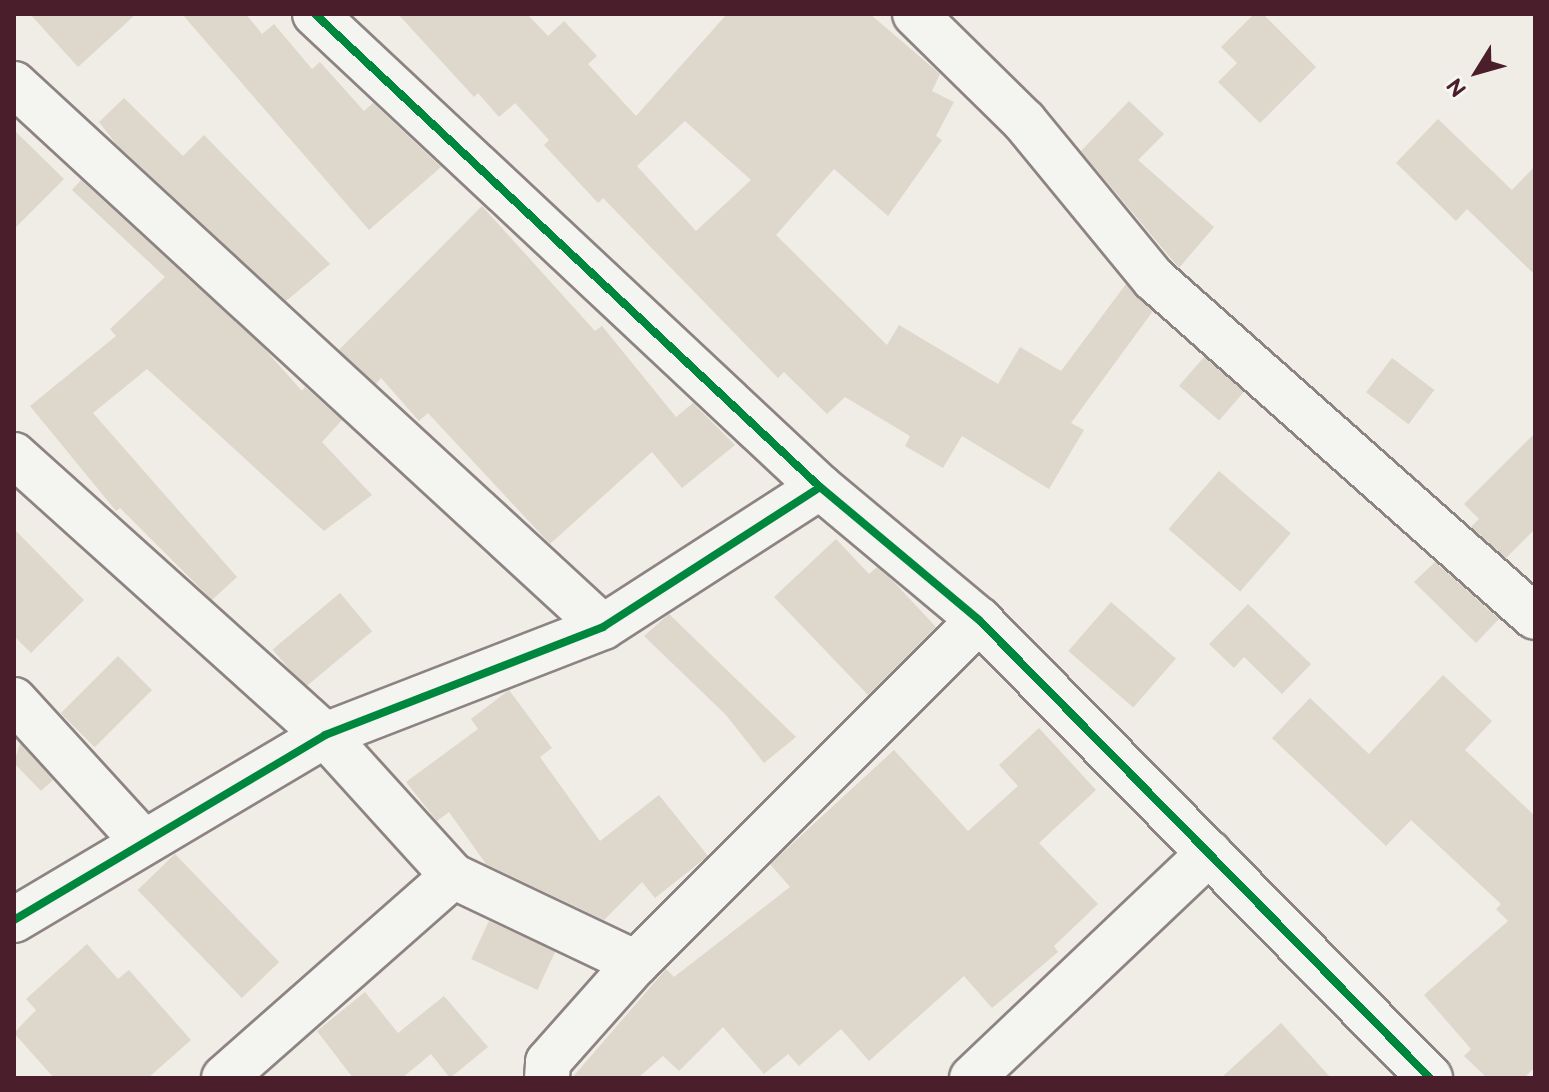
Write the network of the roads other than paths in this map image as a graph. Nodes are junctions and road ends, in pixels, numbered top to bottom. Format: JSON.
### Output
{"nodes":[{"id":1,"x":315,"y":14,"type":"edge"},
{"id":2,"x":915,"y":14,"type":"edge"},
{"id":3,"x":14,"y":84,"type":"edge"},
{"id":4,"x":14,"y":455,"type":"edge"},
{"id":5,"x":820,"y":487,"type":"junction"},
{"id":6,"x":1535,"y":617,"type":"edge"},
{"id":7,"x":979,"y":620,"type":"junction"},
{"id":8,"x":603,"y":627,"type":"junction"},
{"id":9,"x":14,"y":700,"type":"edge"},
{"id":10,"x":325,"y":735,"type":"junction"},
{"id":11,"x":142,"y":840,"type":"junction"},
{"id":12,"x":1209,"y":853,"type":"junction"},
{"id":13,"x":453,"y":876,"type":"junction"},
{"id":14,"x":14,"y":920,"type":"edge"},
{"id":15,"x":636,"y":963,"type":"junction"},
{"id":16,"x":224,"y":1078,"type":"edge"},
{"id":17,"x":547,"y":1078,"type":"edge"},
{"id":18,"x":972,"y":1078,"type":"edge"},
{"id":19,"x":1430,"y":1078,"type":"edge"}],
"edges":[{"from":1,"to":5,"type":"street"},
{"from":2,"to":6,"type":"street"},
{"from":3,"to":8,"type":"street"},
{"from":4,"to":10,"type":"street"},
{"from":5,"to":7,"type":"street"},
{"from":5,"to":8,"type":"street"},
{"from":7,"to":12,"type":"street"},
{"from":7,"to":15,"type":"street"},
{"from":8,"to":10,"type":"street"},
{"from":9,"to":11,"type":"street"},
{"from":10,"to":11,"type":"street"},
{"from":10,"to":13,"type":"street"},
{"from":11,"to":14,"type":"street"},
{"from":12,"to":18,"type":"street"},
{"from":12,"to":19,"type":"street"},
{"from":13,"to":15,"type":"street"},
{"from":13,"to":16,"type":"street"},
{"from":15,"to":17,"type":"street"}]}
